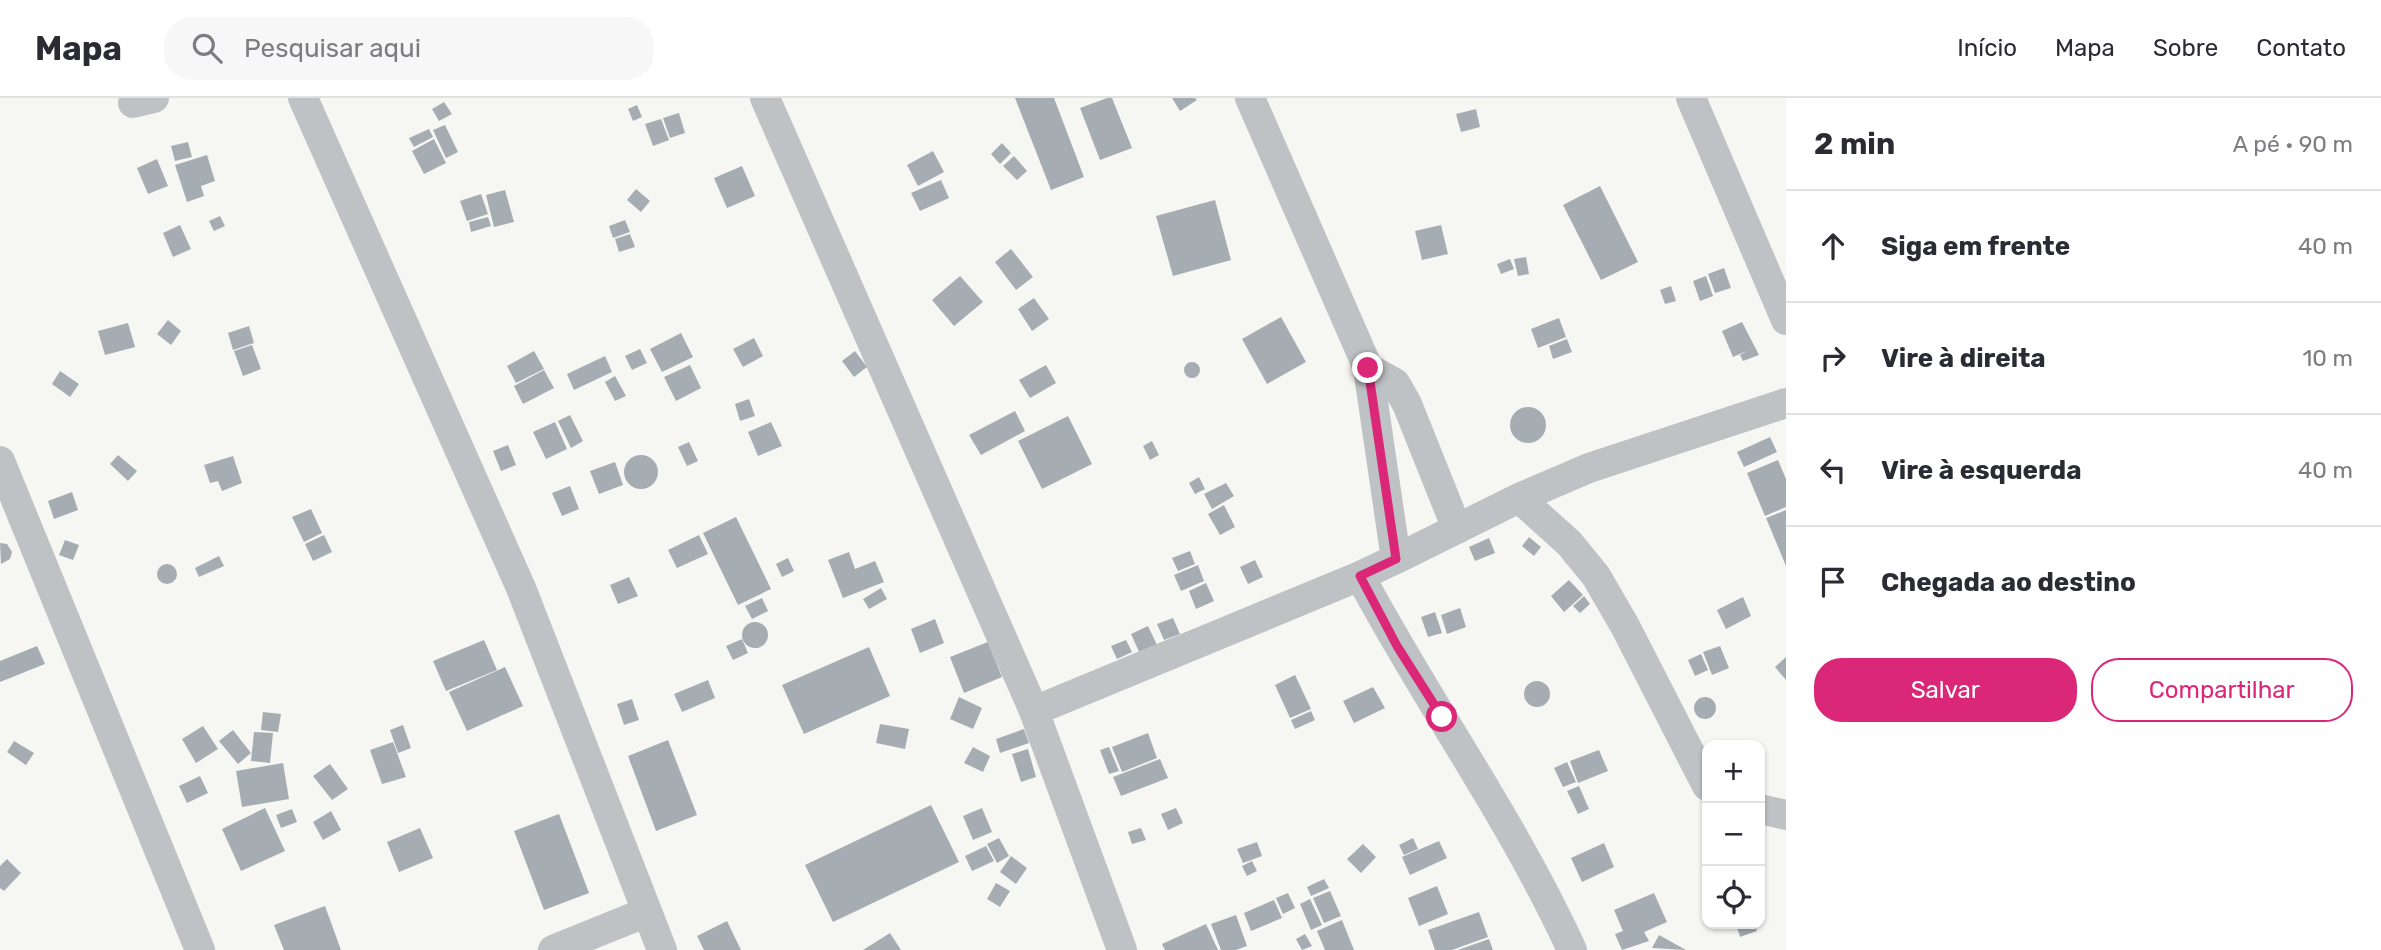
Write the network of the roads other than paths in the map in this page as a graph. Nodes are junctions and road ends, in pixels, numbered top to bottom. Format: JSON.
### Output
{"nodes":[{"id":1,"x":303,"y":98,"type":"edge"},
{"id":2,"x":765,"y":98,"type":"edge"},
{"id":3,"x":1250,"y":98,"type":"edge"},
{"id":4,"x":1691,"y":98,"type":"edge"},
{"id":5,"x":1786,"y":320,"type":"edge"},
{"id":6,"x":1368,"y":368,"type":"junction"},
{"id":7,"x":1786,"y":403,"type":"edge"},
{"id":8,"x":0,"y":461,"type":"edge"},
{"id":9,"x":1519,"y":498,"type":"junction"},
{"id":10,"x":1457,"y":529,"type":"junction"},
{"id":11,"x":1396,"y":559,"type":"junction"},
{"id":12,"x":1360,"y":576,"type":"junction"},
{"id":13,"x":1034,"y":711,"type":"junction"},
{"id":14,"x":1702,"y":776,"type":"edge"},
{"id":15,"x":1765,"y":811,"type":"edge"},
{"id":16,"x":1786,"y":815,"type":"edge"},
{"id":17,"x":647,"y":912,"type":"junction"},
{"id":18,"x":201,"y":950,"type":"edge"},
{"id":19,"x":552,"y":950,"type":"edge"},
{"id":20,"x":662,"y":950,"type":"edge"},
{"id":21,"x":1122,"y":950,"type":"edge"},
{"id":22,"x":1572,"y":950,"type":"edge"}],
"edges":[{"from":1,"to":17,"type":"street"},
{"from":2,"to":13,"type":"street"},
{"from":3,"to":6,"type":"street"},
{"from":4,"to":5,"type":"street"},
{"from":6,"to":10,"type":"street"},
{"from":6,"to":11,"type":"street"},
{"from":7,"to":9,"type":"street"},
{"from":8,"to":18,"type":"street"},
{"from":9,"to":10,"type":"street"},
{"from":9,"to":14,"type":"street"},
{"from":10,"to":11,"type":"street"},
{"from":11,"to":12,"type":"street"},
{"from":12,"to":13,"type":"street"},
{"from":12,"to":22,"type":"street"},
{"from":13,"to":21,"type":"street"},
{"from":15,"to":16,"type":"street"},
{"from":17,"to":19,"type":"street"},
{"from":17,"to":20,"type":"street"}]}
